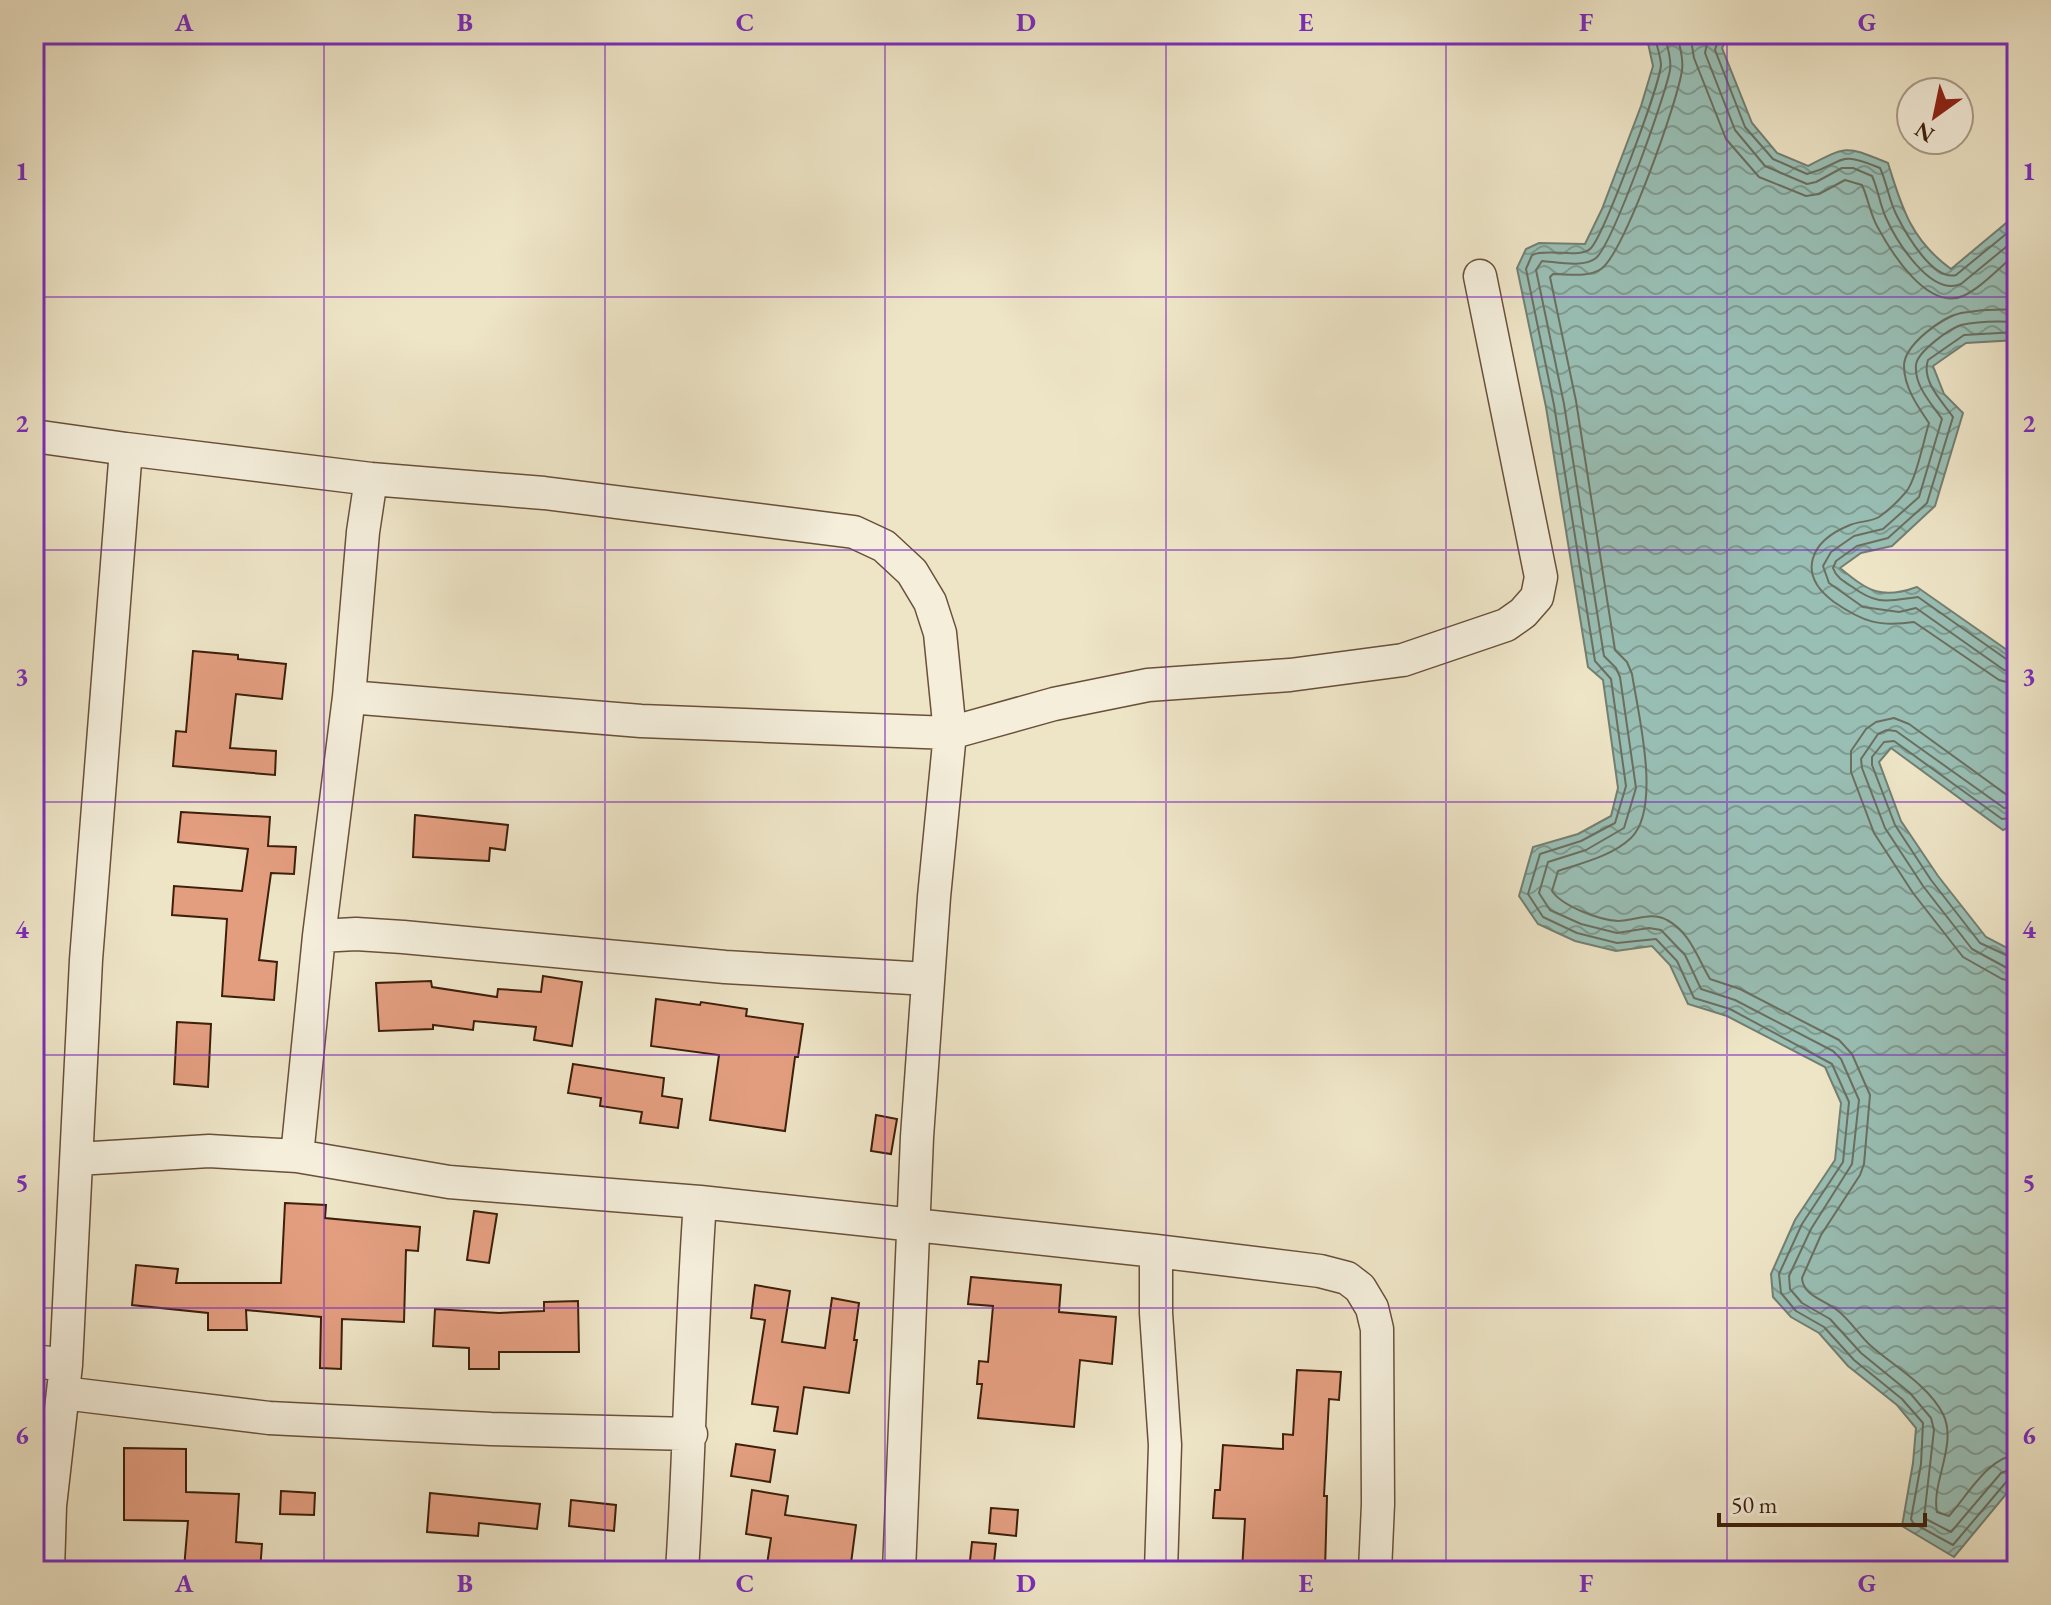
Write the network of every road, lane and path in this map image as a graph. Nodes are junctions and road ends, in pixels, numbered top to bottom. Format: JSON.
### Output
{"nodes":[{"id":1,"x":1480,"y":276,"type":"dead end"},
{"id":2,"x":34,"y":436,"type":"edge"},
{"id":3,"x":126,"y":449,"type":"junction"},
{"id":4,"x":371,"y":479,"type":"junction"},
{"id":5,"x":349,"y":697,"type":"junction"},
{"id":6,"x":950,"y":733,"type":"junction"},
{"id":7,"x":319,"y":936,"type":"junction"},
{"id":8,"x":928,"y":979,"type":"junction"},
{"id":9,"x":297,"y":1156,"type":"junction"},
{"id":10,"x":77,"y":1159,"type":"junction"},
{"id":11,"x":700,"y":1202,"type":"junction"},
{"id":12,"x":914,"y":1226,"type":"junction"},
{"id":13,"x":1156,"y":1251,"type":"junction"},
{"id":14,"x":34,"y":1361,"type":"edge"},
{"id":15,"x":64,"y":1379,"type":"junction"},
{"id":16,"x":691,"y":1434,"type":"junction"},
{"id":17,"x":48,"y":1571,"type":"edge"},
{"id":18,"x":682,"y":1571,"type":"edge"},
{"id":19,"x":899,"y":1571,"type":"edge"},
{"id":20,"x":1161,"y":1571,"type":"edge"},
{"id":21,"x":1375,"y":1571,"type":"edge"}],
"edges":[{"from":1,"to":6,"type":"street"},
{"from":2,"to":3,"type":"street"},
{"from":3,"to":4,"type":"street"},
{"from":3,"to":10,"type":"street"},
{"from":4,"to":5,"type":"street"},
{"from":4,"to":6,"type":"street"},
{"from":5,"to":6,"type":"street"},
{"from":5,"to":7,"type":"street"},
{"from":6,"to":8,"type":"street"},
{"from":7,"to":8,"type":"street"},
{"from":7,"to":9,"type":"street"},
{"from":8,"to":12,"type":"street"},
{"from":9,"to":10,"type":"street"},
{"from":9,"to":11,"type":"street"},
{"from":10,"to":15,"type":"street"},
{"from":11,"to":12,"type":"street"},
{"from":11,"to":16,"type":"street"},
{"from":12,"to":13,"type":"street"},
{"from":12,"to":19,"type":"street"},
{"from":13,"to":20,"type":"street"},
{"from":13,"to":21,"type":"street"},
{"from":14,"to":15,"type":"street"},
{"from":15,"to":16,"type":"street"},
{"from":15,"to":17,"type":"street"},
{"from":16,"to":18,"type":"street"}]}
